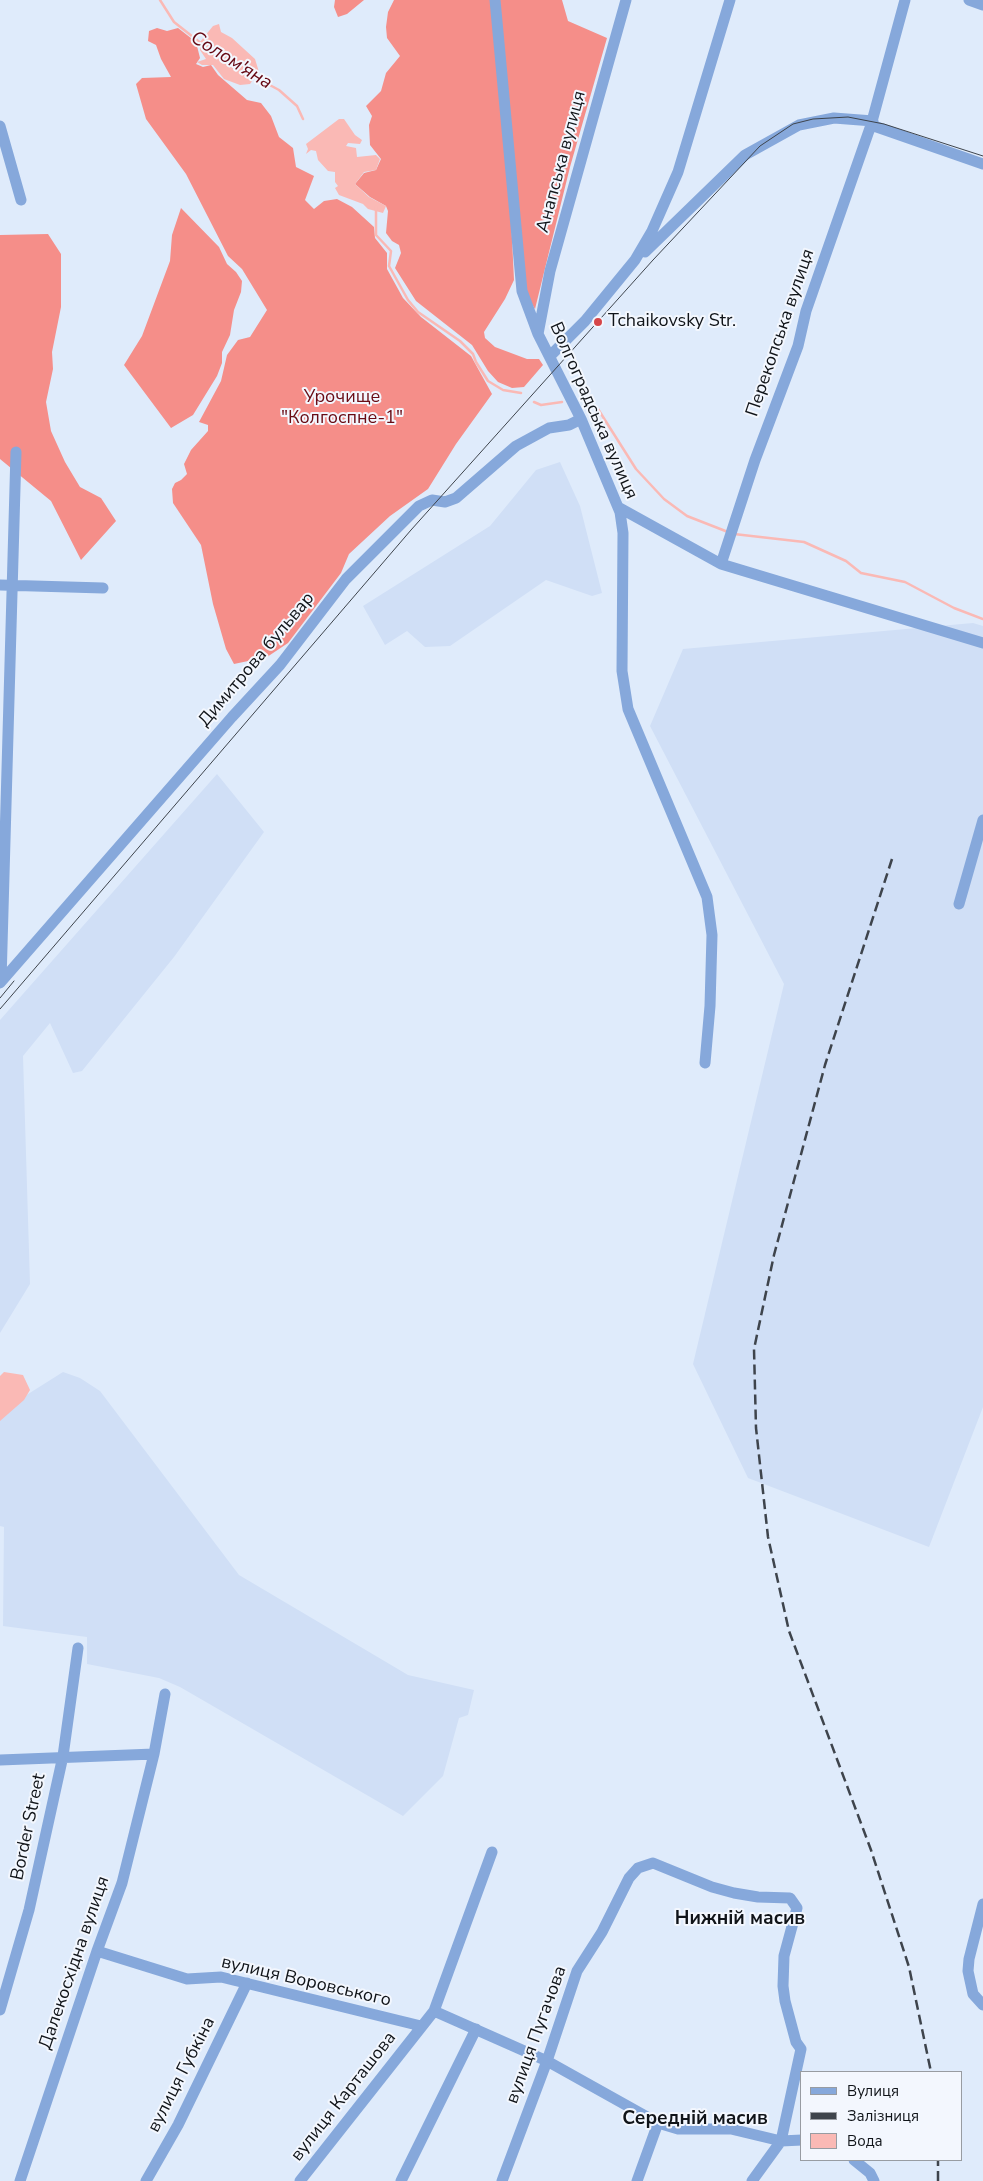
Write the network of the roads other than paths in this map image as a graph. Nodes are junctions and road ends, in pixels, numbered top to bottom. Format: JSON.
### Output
{"nodes":[{"id":1,"x":495,"y":0,"type":"edge"},
{"id":2,"x":626,"y":0,"type":"edge"},
{"id":3,"x":730,"y":0,"type":"edge"},
{"id":4,"x":905,"y":0,"type":"edge"},
{"id":5,"x":969,"y":0,"type":"edge"},
{"id":6,"x":983,"y":5,"type":"edge"},
{"id":7,"x":872,"y":123,"type":"junction"},
{"id":8,"x":0,"y":126,"type":"edge"},
{"id":9,"x":983,"y":164,"type":"edge"},
{"id":10,"x":21,"y":200,"type":"dead end"},
{"id":11,"x":632,"y":264,"type":"junction"},
{"id":12,"x":538,"y":334,"type":"junction"},
{"id":13,"x":550,"y":356,"type":"junction"},
{"id":14,"x":581,"y":420,"type":"junction"},
{"id":15,"x":16,"y":452,"type":"dead end"},
{"id":16,"x":618,"y":507,"type":"junction"},
{"id":17,"x":721,"y":564,"type":"junction"},
{"id":18,"x":0,"y":586,"type":"edge"},
{"id":19,"x":13,"y":586,"type":"junction"},
{"id":20,"x":103,"y":588,"type":"dead end"},
{"id":21,"x":983,"y":643,"type":"edge"},
{"id":22,"x":983,"y":820,"type":"edge"},
{"id":23,"x":959,"y":904,"type":"dead end"},
{"id":24,"x":1,"y":982,"type":"edge"},
{"id":25,"x":705,"y":1063,"type":"dead end"},
{"id":26,"x":78,"y":1648,"type":"dead end"},
{"id":27,"x":165,"y":1694,"type":"dead end"},
{"id":28,"x":154,"y":1754,"type":"junction"},
{"id":29,"x":63,"y":1756,"type":"junction"},
{"id":30,"x":0,"y":1760,"type":"edge"},
{"id":31,"x":492,"y":1852,"type":"dead end"},
{"id":32,"x":983,"y":1904,"type":"edge"},
{"id":33,"x":97,"y":1951,"type":"junction"},
{"id":34,"x":247,"y":1983,"type":"junction"},
{"id":35,"x":983,"y":2005,"type":"edge"},
{"id":36,"x":0,"y":2010,"type":"edge"},
{"id":37,"x":434,"y":2011,"type":"junction"},
{"id":38,"x":421,"y":2026,"type":"junction"},
{"id":39,"x":476,"y":2029,"type":"junction"},
{"id":40,"x":547,"y":2060,"type":"junction"},
{"id":41,"x":658,"y":2123,"type":"junction"},
{"id":42,"x":800,"y":2140,"type":"edge"},
{"id":43,"x":781,"y":2141,"type":"junction"},
{"id":44,"x":855,"y":2161,"type":"edge"},
{"id":45,"x":869,"y":2178,"type":"edge"},
{"id":46,"x":20,"y":2181,"type":"edge"},
{"id":47,"x":146,"y":2181,"type":"edge"},
{"id":48,"x":300,"y":2181,"type":"edge"},
{"id":49,"x":401,"y":2181,"type":"edge"},
{"id":50,"x":502,"y":2181,"type":"edge"},
{"id":51,"x":636,"y":2181,"type":"edge"},
{"id":52,"x":752,"y":2181,"type":"edge"}],
"edges":[{"from":1,"to":12,"type":"street","name":"Волгоградська вулиця"},
{"from":2,"to":12,"type":"street","name":"Анапська вулиця"},
{"from":3,"to":11,"type":"street"},
{"from":4,"to":7,"type":"street","name":"Перекопська вулиця"},
{"from":5,"to":6,"type":"street"},
{"from":7,"to":9,"type":"street"},
{"from":7,"to":11,"type":"street"},
{"from":7,"to":17,"type":"street","name":"Перекопська вулиця"},
{"from":8,"to":10,"type":"street"},
{"from":11,"to":13,"type":"street"},
{"from":12,"to":13,"type":"street","name":"Волгоградська вулиця"},
{"from":13,"to":14,"type":"street","name":"Волгоградська вулиця"},
{"from":14,"to":16,"type":"street","name":"Волгоградська вулиця"},
{"from":14,"to":24,"type":"street","name":"Димитрова бульвар"},
{"from":15,"to":19,"type":"street"},
{"from":16,"to":17,"type":"street"},
{"from":16,"to":25,"type":"street","name":"Волгоградська вулиця"},
{"from":17,"to":21,"type":"street"},
{"from":18,"to":19,"type":"street"},
{"from":19,"to":20,"type":"street"},
{"from":19,"to":24,"type":"street"},
{"from":22,"to":23,"type":"street"},
{"from":26,"to":29,"type":"street","name":"Border Street"},
{"from":27,"to":28,"type":"street","name":"Далекосхідна вулиця"},
{"from":28,"to":29,"type":"street"},
{"from":28,"to":33,"type":"street","name":"Далекосхідна вулиця"},
{"from":29,"to":30,"type":"street"},
{"from":29,"to":36,"type":"street","name":"Border Street"},
{"from":31,"to":37,"type":"street"},
{"from":32,"to":35,"type":"street"},
{"from":33,"to":34,"type":"street","name":"вулиця Воровського"},
{"from":33,"to":46,"type":"street","name":"Далекосхідна вулиця"},
{"from":34,"to":38,"type":"street","name":"вулиця Воровського"},
{"from":34,"to":47,"type":"street","name":"вулиця Губкіна"},
{"from":37,"to":38,"type":"street","name":"вулиця Карташова"},
{"from":37,"to":39,"type":"street"},
{"from":38,"to":48,"type":"street","name":"вулиця Карташова"},
{"from":39,"to":40,"type":"street"},
{"from":39,"to":49,"type":"street"},
{"from":40,"to":41,"type":"street"},
{"from":40,"to":43,"type":"street","name":"вулиця Пугачова"},
{"from":40,"to":50,"type":"street","name":"вулиця Пугачова"},
{"from":41,"to":43,"type":"street"},
{"from":41,"to":51,"type":"street"},
{"from":42,"to":43,"type":"street"},
{"from":43,"to":52,"type":"street"},
{"from":44,"to":45,"type":"street"}]}
